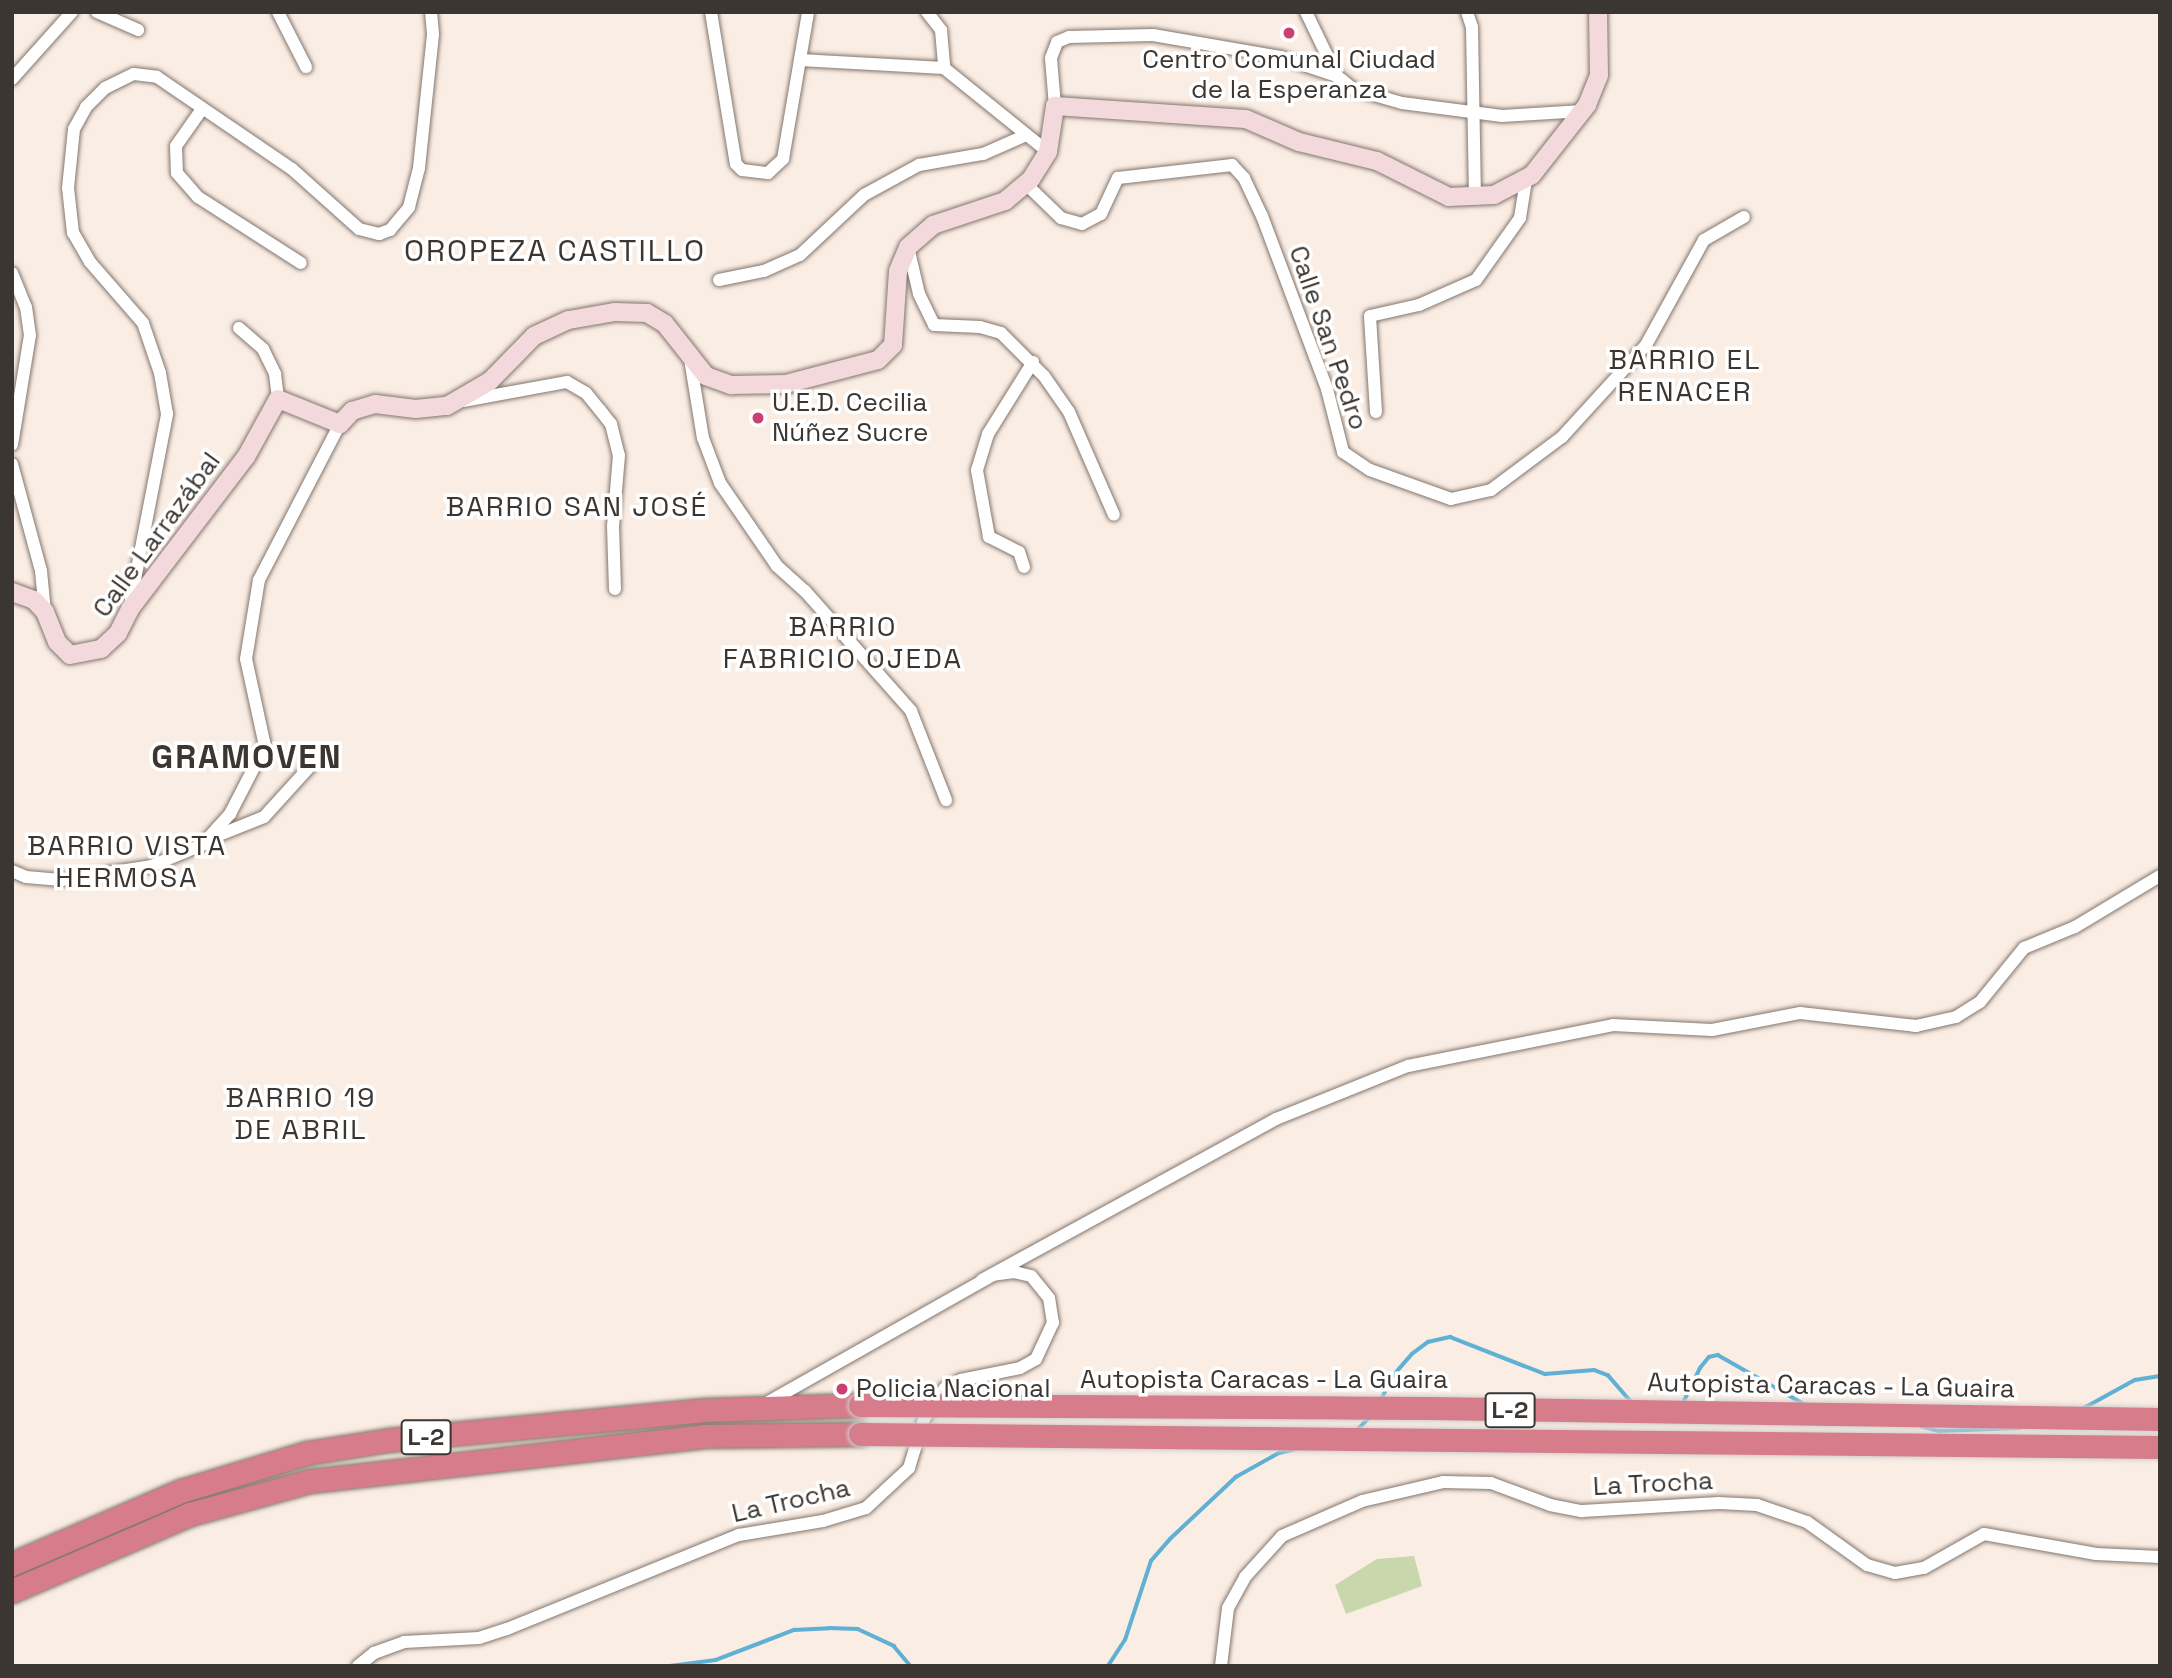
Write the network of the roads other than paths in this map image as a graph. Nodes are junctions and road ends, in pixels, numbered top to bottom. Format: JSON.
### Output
{"nodes":[{"id":1,"x":72,"y":12,"type":"edge"},
{"id":2,"x":97,"y":12,"type":"edge"},
{"id":3,"x":278,"y":12,"type":"edge"},
{"id":4,"x":431,"y":12,"type":"edge"},
{"id":5,"x":711,"y":12,"type":"edge"},
{"id":6,"x":808,"y":12,"type":"edge"},
{"id":7,"x":927,"y":12,"type":"edge"},
{"id":8,"x":1306,"y":12,"type":"edge"},
{"id":9,"x":1467,"y":12,"type":"edge"},
{"id":10,"x":1598,"y":12,"type":"edge"},
{"id":11,"x":138,"y":30,"type":"dead end"},
{"id":12,"x":800,"y":60,"type":"junction"},
{"id":13,"x":306,"y":67,"type":"dead end"},
{"id":14,"x":944,"y":68,"type":"junction"},
{"id":15,"x":1337,"y":76,"type":"junction"},
{"id":16,"x":12,"y":79,"type":"edge"},
{"id":17,"x":1055,"y":106,"type":"junction"},
{"id":18,"x":202,"y":108,"type":"junction"},
{"id":19,"x":1473,"y":111,"type":"junction"},
{"id":20,"x":1583,"y":111,"type":"junction"},
{"id":21,"x":1024,"y":136,"type":"junction"},
{"id":22,"x":1048,"y":152,"type":"junction"},
{"id":23,"x":1525,"y":179,"type":"junction"},
{"id":24,"x":1026,"y":184,"type":"junction"},
{"id":25,"x":1475,"y":198,"type":"junction"},
{"id":26,"x":1745,"y":216,"type":"dead end"},
{"id":27,"x":908,"y":247,"type":"junction"},
{"id":28,"x":301,"y":263,"type":"dead end"},
{"id":29,"x":12,"y":273,"type":"edge"},
{"id":30,"x":719,"y":280,"type":"dead end"},
{"id":31,"x":239,"y":328,"type":"dead end"},
{"id":32,"x":690,"y":359,"type":"junction"},
{"id":33,"x":1033,"y":362,"type":"junction"},
{"id":34,"x":278,"y":399,"type":"junction"},
{"id":35,"x":459,"y":402,"type":"junction"},
{"id":36,"x":1376,"y":412,"type":"dead end"},
{"id":37,"x":340,"y":424,"type":"junction"},
{"id":38,"x":12,"y":445,"type":"edge"},
{"id":39,"x":12,"y":464,"type":"edge"},
{"id":40,"x":1114,"y":515,"type":"dead end"},
{"id":41,"x":1024,"y":567,"type":"dead end"},
{"id":42,"x":615,"y":589,"type":"dead end"},
{"id":43,"x":12,"y":592,"type":"edge"},
{"id":44,"x":130,"y":609,"type":"junction"},
{"id":45,"x":45,"y":612,"type":"junction"},
{"id":46,"x":313,"y":763,"type":"dead end"},
{"id":47,"x":946,"y":800,"type":"dead end"},
{"id":48,"x":209,"y":839,"type":"junction"},
{"id":49,"x":12,"y":871,"type":"edge"},
{"id":50,"x":2160,"y":876,"type":"edge"},
{"id":51,"x":982,"y":1280,"type":"junction"},
{"id":52,"x":761,"y":1407,"type":"junction"},
{"id":53,"x":2160,"y":1419,"type":"edge"},
{"id":54,"x":2160,"y":1447,"type":"edge"},
{"id":55,"x":2160,"y":1557,"type":"edge"},
{"id":56,"x":12,"y":1564,"type":"edge"},
{"id":57,"x":12,"y":1591,"type":"edge"},
{"id":58,"x":358,"y":1666,"type":"edge"},
{"id":59,"x":1221,"y":1666,"type":"edge"}],
"edges":[{"from":1,"to":16,"type":"street"},
{"from":2,"to":11,"type":"street"},
{"from":3,"to":13,"type":"street"},
{"from":4,"to":18,"type":"street"},
{"from":5,"to":12,"type":"street"},
{"from":6,"to":12,"type":"street"},
{"from":7,"to":14,"type":"street"},
{"from":8,"to":15,"type":"street"},
{"from":9,"to":19,"type":"street"},
{"from":10,"to":20,"type":"street"},
{"from":12,"to":14,"type":"street"},
{"from":14,"to":21,"type":"street"},
{"from":15,"to":17,"type":"street"},
{"from":15,"to":19,"type":"street"},
{"from":17,"to":22,"type":"street"},
{"from":17,"to":25,"type":"street"},
{"from":18,"to":28,"type":"street"},
{"from":18,"to":44,"type":"street"},
{"from":19,"to":20,"type":"street"},
{"from":19,"to":25,"type":"street"},
{"from":20,"to":23,"type":"street"},
{"from":21,"to":22,"type":"street"},
{"from":21,"to":30,"type":"street"},
{"from":22,"to":24,"type":"street"},
{"from":23,"to":25,"type":"street"},
{"from":23,"to":36,"type":"street"},
{"from":24,"to":26,"type":"street","name":"Calle San Pedro"},
{"from":24,"to":27,"type":"street"},
{"from":27,"to":32,"type":"street"},
{"from":27,"to":33,"type":"street"},
{"from":29,"to":38,"type":"street"},
{"from":31,"to":34,"type":"street"},
{"from":32,"to":35,"type":"street"},
{"from":32,"to":47,"type":"street"},
{"from":33,"to":40,"type":"street"},
{"from":33,"to":41,"type":"street"},
{"from":34,"to":37,"type":"street"},
{"from":34,"to":44,"type":"street","name":"Calle Larrazábal"},
{"from":35,"to":37,"type":"street"},
{"from":35,"to":42,"type":"street"},
{"from":37,"to":48,"type":"street"},
{"from":39,"to":45,"type":"street"},
{"from":43,"to":45,"type":"street"},
{"from":44,"to":45,"type":"street","name":"Calle Larrazábal"},
{"from":46,"to":48,"type":"street"},
{"from":48,"to":49,"type":"street"},
{"from":50,"to":51,"type":"street"},
{"from":51,"to":52,"type":"street","name":"La Trocha"},
{"from":51,"to":58,"type":"street","name":"La Trocha"},
{"from":52,"to":53,"type":"highway","name":"Autopista Caracas - La Guaira","number":"L-2","bridge":true},
{"from":52,"to":56,"type":"highway","name":"Autopista Caracas - La Guaira","number":"L-2"},
{"from":54,"to":57,"type":"highway","number":"L-2","bridge":true},
{"from":55,"to":59,"type":"street","name":"La Trocha"}]}
